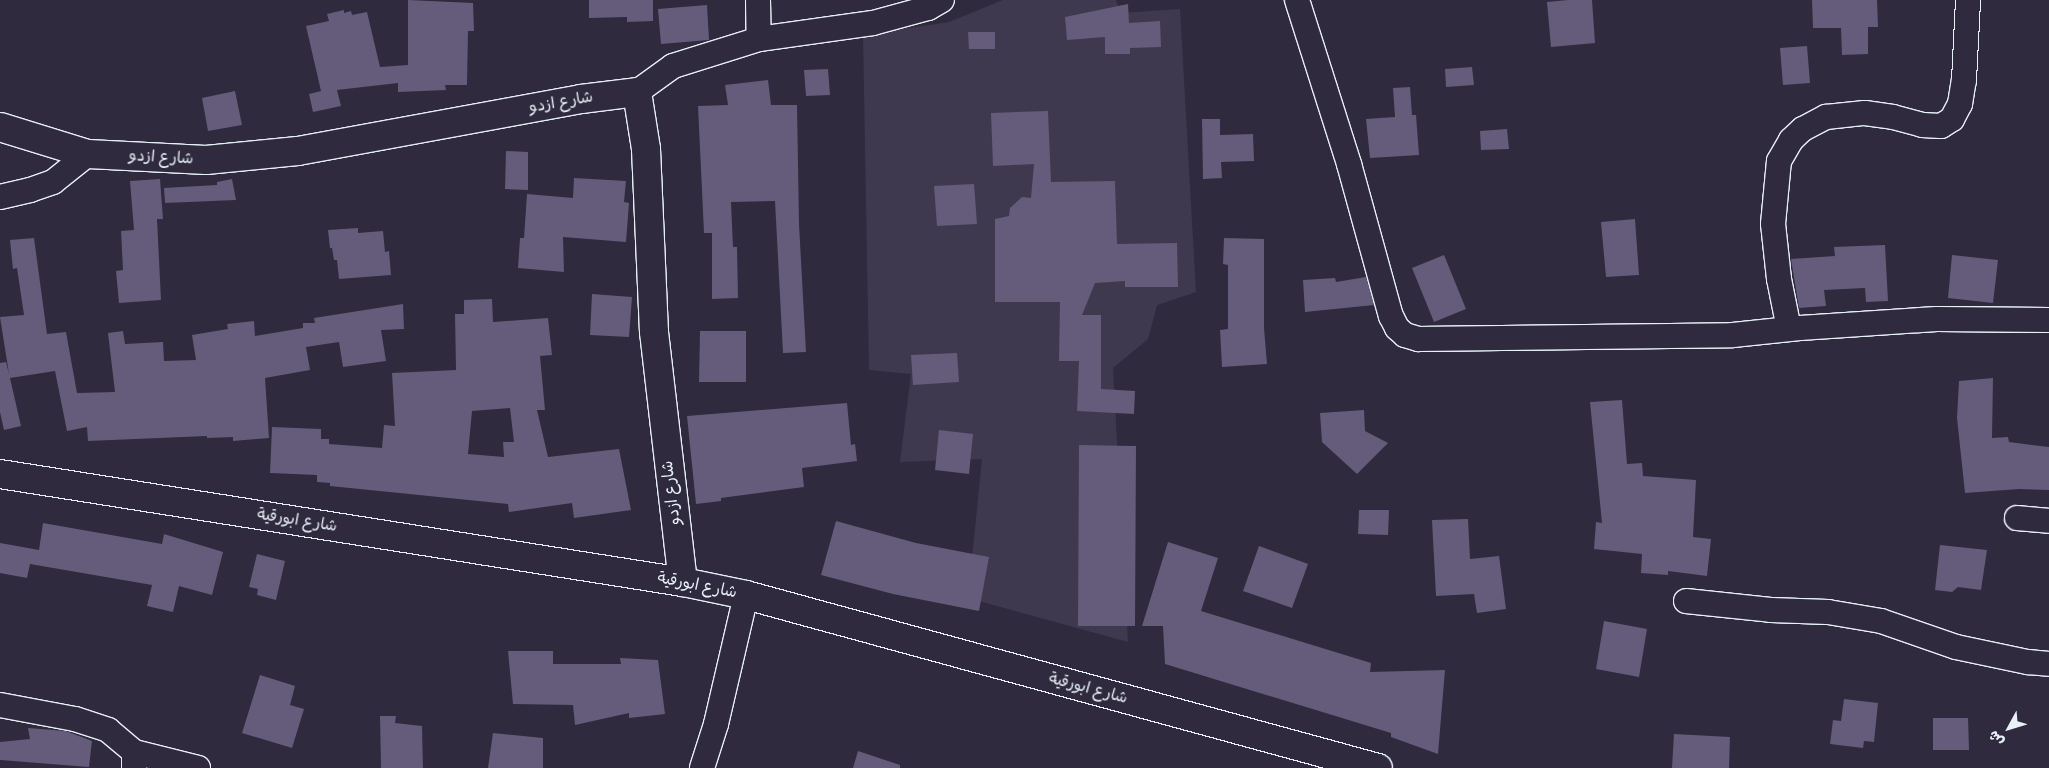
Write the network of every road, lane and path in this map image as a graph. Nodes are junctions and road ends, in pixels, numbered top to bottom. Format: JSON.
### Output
{"nodes":[{"id":1,"x":758,"y":0,"type":"edge"},
{"id":2,"x":942,"y":0,"type":"edge"},
{"id":3,"x":1297,"y":0,"type":"edge"},
{"id":4,"x":1968,"y":0,"type":"edge"},
{"id":5,"x":759,"y":39,"type":"junction"},
{"id":6,"x":637,"y":92,"type":"junction"},
{"id":7,"x":0,"y":127,"type":"edge"},
{"id":8,"x":88,"y":154,"type":"junction"},
{"id":9,"x":0,"y":197,"type":"edge"},
{"id":10,"x":2049,"y":320,"type":"edge"},
{"id":11,"x":1789,"y":329,"type":"junction"},
{"id":12,"x":0,"y":474,"type":"edge"},
{"id":13,"x":2017,"y":518,"type":"dead end"},
{"id":14,"x":2049,"y":521,"type":"edge"},
{"id":15,"x":683,"y":582,"type":"junction"},
{"id":16,"x":746,"y":595,"type":"junction"},
{"id":17,"x":1686,"y":601,"type":"dead end"},
{"id":18,"x":2049,"y":664,"type":"edge"},
{"id":19,"x":0,"y":705,"type":"edge"},
{"id":20,"x":134,"y":760,"type":"edge"},
{"id":21,"x":198,"y":768,"type":"edge"},
{"id":22,"x":702,"y":768,"type":"edge"},
{"id":23,"x":1378,"y":768,"type":"edge"}],
"edges":[{"from":1,"to":5,"type":"street"},
{"from":2,"to":5,"type":"street"},
{"from":3,"to":11,"type":"street"},
{"from":4,"to":11,"type":"street"},
{"from":5,"to":6,"type":"street"},
{"from":6,"to":8,"type":"main road","name":"شارع ازدو"},
{"from":6,"to":15,"type":"main road","name":"شارع ازدو"},
{"from":7,"to":8,"type":"main road","name":"شارع ازدو"},
{"from":8,"to":9,"type":"street"},
{"from":10,"to":11,"type":"street"},
{"from":12,"to":15,"type":"main road","name":"شارع ابورقية"},
{"from":13,"to":14,"type":"street"},
{"from":15,"to":16,"type":"main road","name":"شارع ابورقية"},
{"from":16,"to":22,"type":"street"},
{"from":16,"to":23,"type":"main road","name":"شارع ابورقية"},
{"from":17,"to":18,"type":"street"},
{"from":19,"to":20,"type":"street"},
{"from":20,"to":21,"type":"street"}]}
